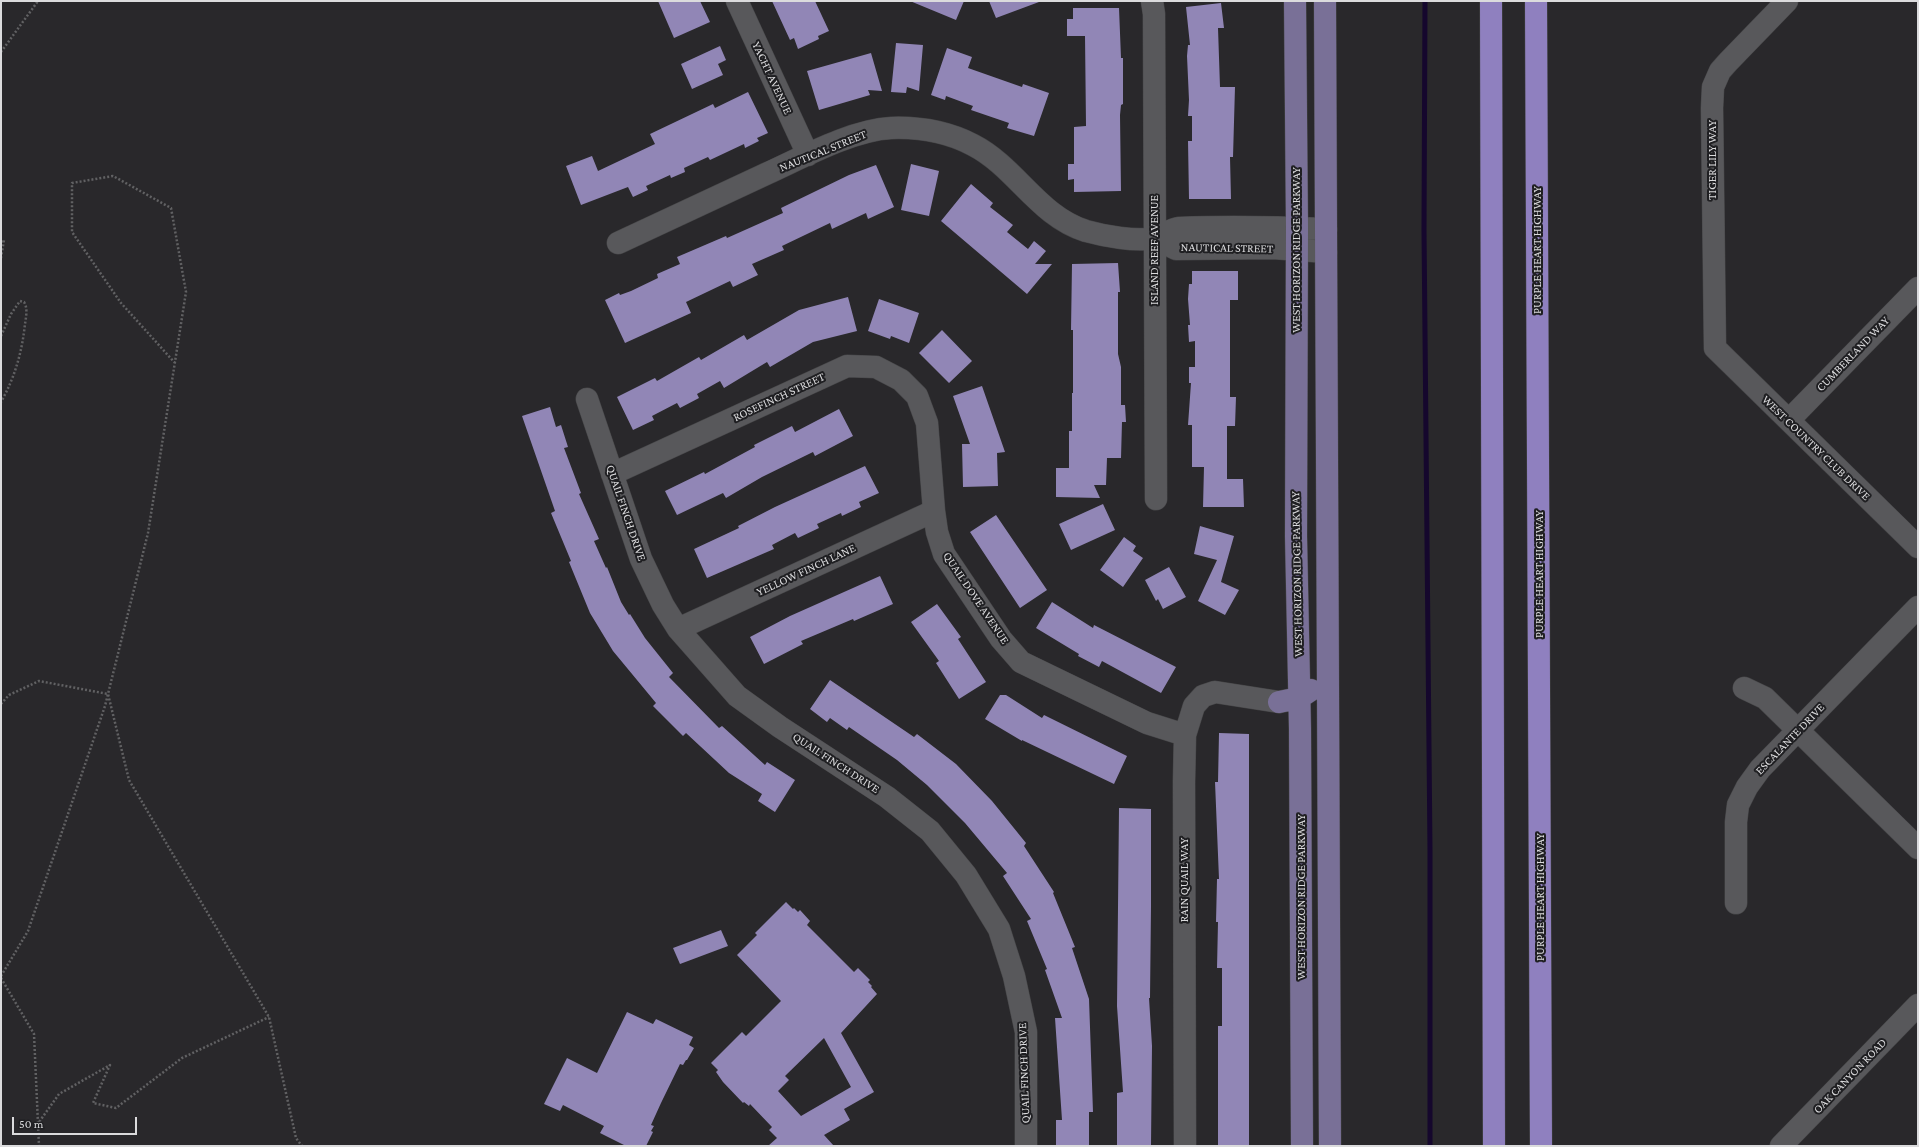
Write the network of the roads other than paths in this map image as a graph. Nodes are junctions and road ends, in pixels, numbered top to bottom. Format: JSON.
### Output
{"nodes":[{"id":1,"x":737,"y":1,"type":"edge"},
{"id":2,"x":1152,"y":1,"type":"edge"},
{"id":3,"x":1295,"y":1,"type":"edge"},
{"id":4,"x":1325,"y":1,"type":"edge"},
{"id":5,"x":1491,"y":1,"type":"edge"},
{"id":6,"x":1536,"y":1,"type":"edge"},
{"id":7,"x":1787,"y":1,"type":"edge"},
{"id":8,"x":808,"y":154,"type":"junction"},
{"id":9,"x":1297,"y":228,"type":"junction"},
{"id":10,"x":1326,"y":229,"type":"junction"},
{"id":11,"x":1154,"y":238,"type":"junction"},
{"id":12,"x":1232,"y":238,"type":"junction"},
{"id":13,"x":618,"y":243,"type":"dead end"},
{"id":14,"x":1297,"y":250,"type":"junction"},
{"id":15,"x":1326,"y":252,"type":"junction"},
{"id":16,"x":1918,"y":288,"type":"edge"},
{"id":17,"x":1715,"y":348,"type":"joint"},
{"id":18,"x":587,"y":399,"type":"dead end"},
{"id":19,"x":1788,"y":420,"type":"junction"},
{"id":20,"x":927,"y":423,"type":"joint"},
{"id":21,"x":612,"y":474,"type":"junction"},
{"id":22,"x":1156,"y":499,"type":"dead end"},
{"id":23,"x":934,"y":511,"type":"junction"},
{"id":24,"x":1918,"y":547,"type":"edge"},
{"id":25,"x":1918,"y":606,"type":"edge"},
{"id":26,"x":678,"y":629,"type":"junction"},
{"id":27,"x":1329,"y":640,"type":"junction"},
{"id":28,"x":1744,"y":688,"type":"dead end"},
{"id":29,"x":1289,"y":700,"type":"junction"},
{"id":30,"x":1798,"y":731,"type":"junction"},
{"id":31,"x":1186,"y":735,"type":"junction"},
{"id":32,"x":1918,"y":848,"type":"edge"},
{"id":33,"x":1736,"y":903,"type":"dead end"},
{"id":34,"x":1918,"y":1005,"type":"edge"},
{"id":35,"x":1026,"y":1146,"type":"edge"},
{"id":36,"x":1185,"y":1146,"type":"edge"},
{"id":37,"x":1302,"y":1146,"type":"edge"},
{"id":38,"x":1330,"y":1146,"type":"edge"},
{"id":39,"x":1494,"y":1146,"type":"edge"},
{"id":40,"x":1541,"y":1146,"type":"edge"},
{"id":41,"x":1781,"y":1146,"type":"edge"}],
"edges":[{"from":1,"to":8,"type":"street","name":"YACHT AVENUE"},
{"from":2,"to":11,"type":"street","name":"ISLAND REEF AVENUE"},
{"from":3,"to":9,"type":"main road","name":"WEST HORIZON RIDGE PARKWAY"},
{"from":4,"to":10,"type":"main road"},
{"from":5,"to":39,"type":"highway"},
{"from":6,"to":40,"type":"highway","name":"PURPLE HEART HIGHWAY"},
{"from":7,"to":17,"type":"street","name":"TIGER LILY WAY"},
{"from":8,"to":11,"type":"street","name":"NAUTICAL STREET"},
{"from":8,"to":13,"type":"street","name":"NAUTICAL STREET"},
{"from":9,"to":10,"type":"street","name":"NAUTICAL STREET"},
{"from":9,"to":12,"type":"street","name":"NAUTICAL STREET"},
{"from":9,"to":14,"type":"main road","name":"WEST HORIZON RIDGE PARKWAY"},
{"from":10,"to":15,"type":"main road"},
{"from":11,"to":12,"type":"street","name":"NAUTICAL STREET"},
{"from":11,"to":22,"type":"street","name":"ISLAND REEF AVENUE"},
{"from":12,"to":14,"type":"street","name":"NAUTICAL STREET"},
{"from":14,"to":15,"type":"street","name":"NAUTICAL STREET"},
{"from":14,"to":29,"type":"main road","name":"WEST HORIZON RIDGE PARKWAY"},
{"from":15,"to":27,"type":"main road"},
{"from":16,"to":19,"type":"street","name":"CUMBERLAND WAY"},
{"from":17,"to":19,"type":"street","name":"WEST COUNTRY CLUB DRIVE"},
{"from":18,"to":21,"type":"street","name":"QUAIL FINCH DRIVE"},
{"from":19,"to":24,"type":"street","name":"WEST COUNTRY CLUB DRIVE"},
{"from":20,"to":21,"type":"street","name":"ROSEFINCH STREET"},
{"from":20,"to":23,"type":"street","name":"QUAIL DOVE AVENUE"},
{"from":21,"to":26,"type":"street","name":"QUAIL FINCH DRIVE"},
{"from":23,"to":26,"type":"street","name":"YELLOW FINCH LANE"},
{"from":23,"to":31,"type":"street","name":"QUAIL DOVE AVENUE"},
{"from":25,"to":30,"type":"street","name":"ESCALANTE DRIVE"},
{"from":26,"to":35,"type":"street","name":"QUAIL FINCH DRIVE"},
{"from":27,"to":29,"type":"main road"},
{"from":27,"to":38,"type":"main road"},
{"from":28,"to":30,"type":"street"},
{"from":29,"to":31,"type":"street","name":"RAIN QUAIL WAY"},
{"from":29,"to":37,"type":"main road","name":"WEST HORIZON RIDGE PARKWAY"},
{"from":30,"to":32,"type":"street"},
{"from":30,"to":33,"type":"street","name":"ESCALANTE DRIVE"},
{"from":31,"to":36,"type":"street","name":"RAIN QUAIL WAY"},
{"from":34,"to":41,"type":"street","name":"OAK CANYON ROAD"}]}
